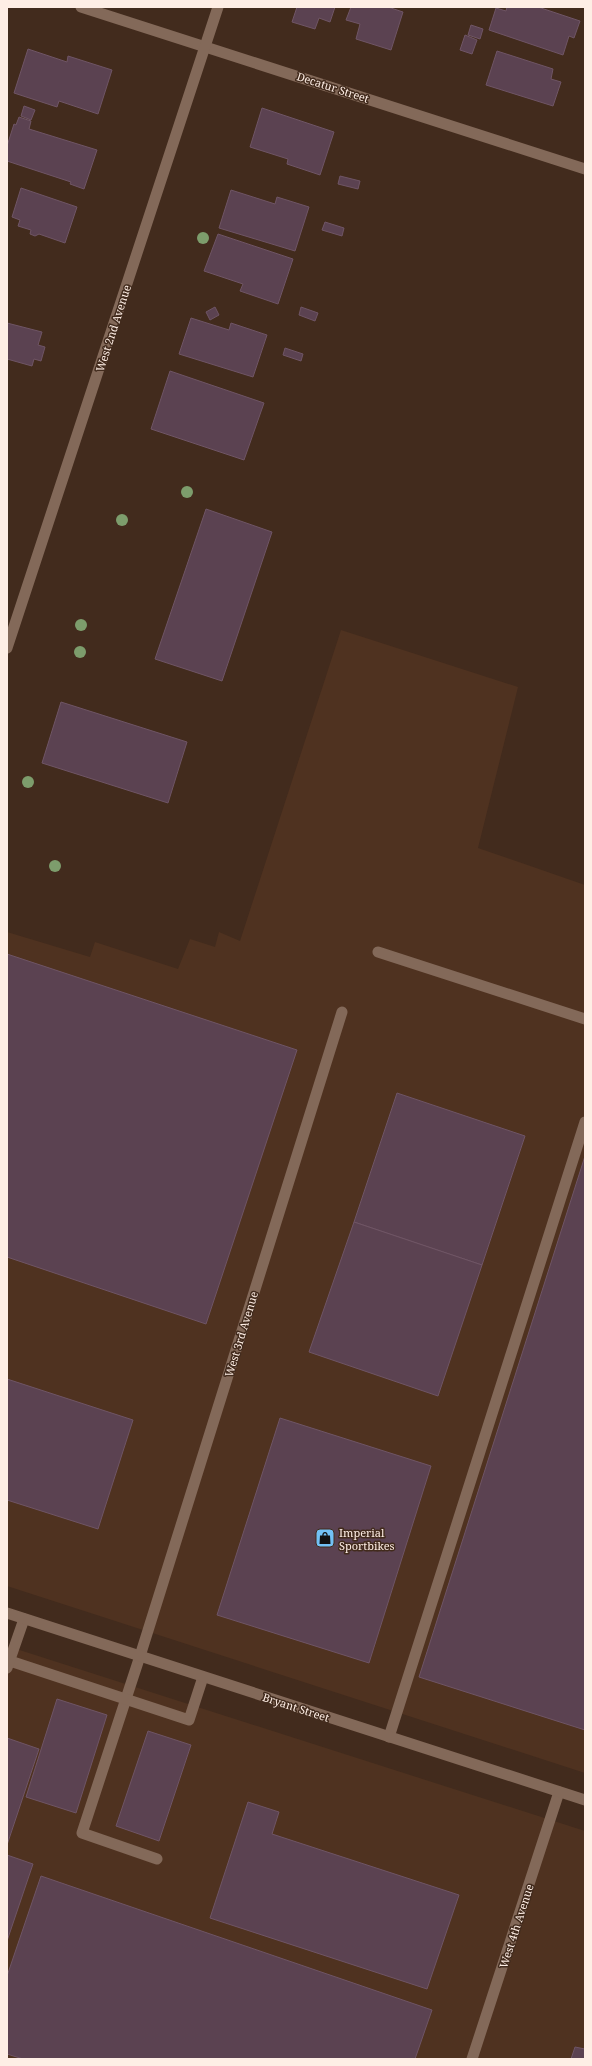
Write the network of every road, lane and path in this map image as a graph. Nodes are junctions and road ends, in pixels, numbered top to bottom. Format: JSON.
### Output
{"nodes":[{"id":1,"x":81,"y":7,"type":"edge"},
{"id":2,"x":218,"y":7,"type":"edge"},
{"id":3,"x":205,"y":46,"type":"junction"},
{"id":4,"x":585,"y":169,"type":"edge"},
{"id":5,"x":7,"y":648,"type":"edge"},
{"id":6,"x":378,"y":952,"type":"dead end"},
{"id":7,"x":342,"y":1012,"type":"dead end"},
{"id":8,"x":585,"y":1019,"type":"edge"},
{"id":9,"x":585,"y":1122,"type":"edge"},
{"id":10,"x":7,"y":1613,"type":"edge"},
{"id":11,"x":24,"y":1618,"type":"junction"},
{"id":12,"x":140,"y":1656,"type":"junction"},
{"id":13,"x":8,"y":1663,"type":"edge"},
{"id":14,"x":204,"y":1676,"type":"junction"},
{"id":15,"x":126,"y":1699,"type":"junction"},
{"id":16,"x":389,"y":1737,"type":"junction"},
{"id":17,"x":559,"y":1792,"type":"junction"},
{"id":18,"x":585,"y":1800,"type":"edge"},
{"id":19,"x":157,"y":1860,"type":"dead end"},
{"id":20,"x":472,"y":2059,"type":"edge"}],
"edges":[{"from":1,"to":3,"type":"street","name":"Decatur Street"},
{"from":2,"to":3,"type":"street","name":"West 2nd Avenue"},
{"from":3,"to":4,"type":"street","name":"Decatur Street"},
{"from":3,"to":5,"type":"street","name":"West 2nd Avenue"},
{"from":6,"to":8,"type":"street"},
{"from":7,"to":12,"type":"street","name":"West 3rd Avenue"},
{"from":9,"to":16,"type":"street"},
{"from":10,"to":11,"type":"street","name":"Bryant Street"},
{"from":11,"to":12,"type":"street","name":"Bryant Street"},
{"from":11,"to":13,"type":"street"},
{"from":12,"to":14,"type":"street","name":"Bryant Street"},
{"from":12,"to":15,"type":"street","name":"West 3rd Avenue"},
{"from":13,"to":15,"type":"street"},
{"from":14,"to":15,"type":"street"},
{"from":14,"to":16,"type":"street","name":"Bryant Street"},
{"from":15,"to":19,"type":"street","name":"West 3rd Avenue"},
{"from":16,"to":17,"type":"street","name":"Bryant Street"},
{"from":17,"to":18,"type":"street","name":"Bryant Street"},
{"from":17,"to":20,"type":"street","name":"West 4th Avenue"}]}
